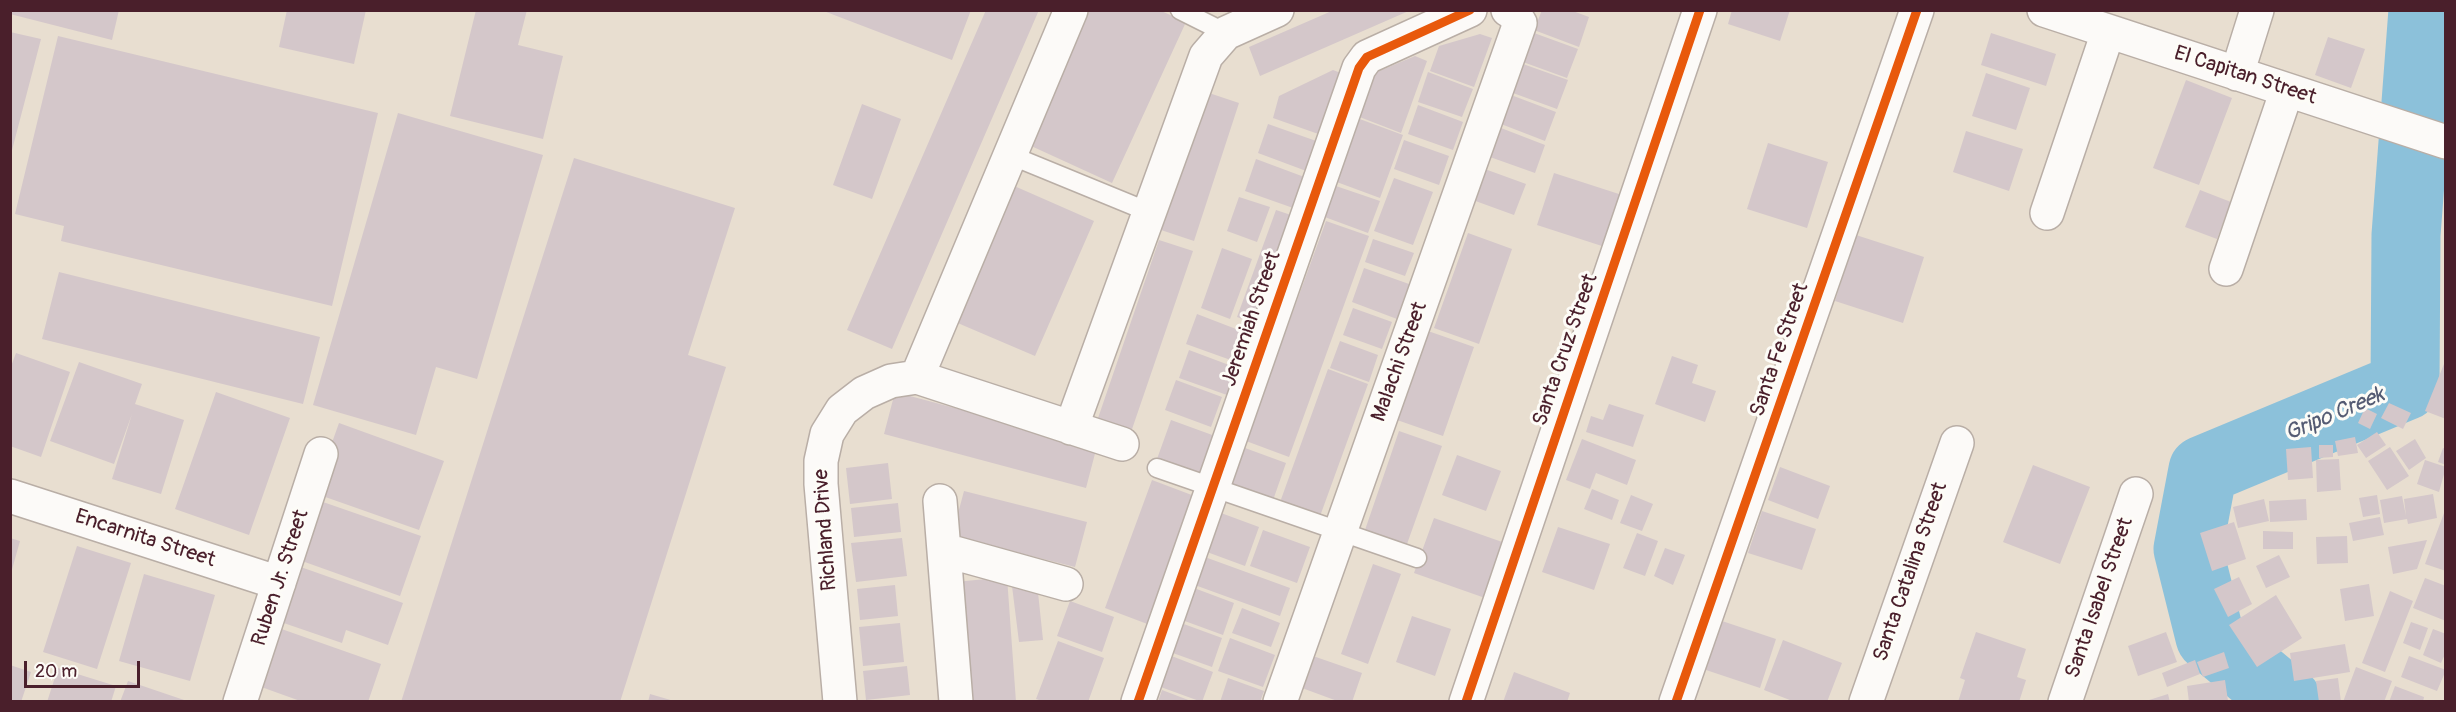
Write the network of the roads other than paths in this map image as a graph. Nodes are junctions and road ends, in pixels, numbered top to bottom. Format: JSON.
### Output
{"nodes":[{"id":1,"x":1071,"y":10,"type":"edge"},
{"id":2,"x":1180,"y":10,"type":"edge"},
{"id":3,"x":1277,"y":10,"type":"edge"},
{"id":4,"x":1470,"y":10,"type":"edge"},
{"id":5,"x":1700,"y":10,"type":"edge"},
{"id":6,"x":1917,"y":10,"type":"edge"},
{"id":7,"x":2044,"y":10,"type":"edge"},
{"id":8,"x":2257,"y":10,"type":"edge"},
{"id":9,"x":1514,"y":17,"type":"edge"},
{"id":10,"x":2108,"y":32,"type":"junction"},
{"id":11,"x":1226,"y":33,"type":"junction"},
{"id":12,"x":2237,"y":74,"type":"junction"},
{"id":13,"x":2287,"y":90,"type":"junction"},
{"id":14,"x":2445,"y":142,"type":"edge"},
{"id":15,"x":1010,"y":155,"type":"junction"},
{"id":16,"x":1149,"y":212,"type":"junction"},
{"id":17,"x":2047,"y":213,"type":"dead end"},
{"id":18,"x":2226,"y":269,"type":"dead end"},
{"id":19,"x":917,"y":377,"type":"junction"},
{"id":20,"x":1071,"y":428,"type":"junction"},
{"id":21,"x":1957,"y":443,"type":"dead end"},
{"id":22,"x":1122,"y":444,"type":"dead end"},
{"id":23,"x":321,"y":454,"type":"dead end"},
{"id":24,"x":1157,"y":468,"type":"dead end"},
{"id":25,"x":1213,"y":487,"type":"junction"},
{"id":26,"x":2136,"y":494,"type":"dead end"},
{"id":27,"x":10,"y":496,"type":"edge"},
{"id":28,"x":940,"y":501,"type":"dead end"},
{"id":29,"x":1340,"y":531,"type":"junction"},
{"id":30,"x":944,"y":550,"type":"junction"},
{"id":31,"x":1417,"y":558,"type":"dead end"},
{"id":32,"x":279,"y":583,"type":"junction"},
{"id":33,"x":1066,"y":584,"type":"dead end"},
{"id":34,"x":240,"y":702,"type":"edge"},
{"id":35,"x":840,"y":702,"type":"edge"},
{"id":36,"x":956,"y":702,"type":"edge"},
{"id":37,"x":1138,"y":702,"type":"edge"},
{"id":38,"x":1280,"y":702,"type":"edge"},
{"id":39,"x":1466,"y":702,"type":"edge"},
{"id":40,"x":1676,"y":702,"type":"edge"},
{"id":41,"x":1866,"y":702,"type":"edge"},
{"id":42,"x":2064,"y":702,"type":"edge"}],
"edges":[{"from":1,"to":15,"type":"street"},
{"from":2,"to":11,"type":"lane"},
{"from":3,"to":11,"type":"street"},
{"from":4,"to":25,"type":"street","name":"Jeremiah Street"},
{"from":5,"to":39,"type":"street","name":"Santa Cruz Street"},
{"from":6,"to":40,"type":"street","name":"Santa Fe Street"},
{"from":7,"to":10,"type":"street","name":"El Capitan Street"},
{"from":8,"to":12,"type":"street"},
{"from":9,"to":29,"type":"street","name":"Malachi Street"},
{"from":10,"to":12,"type":"street","name":"El Capitan Street"},
{"from":10,"to":17,"type":"street"},
{"from":11,"to":16,"type":"street"},
{"from":12,"to":13,"type":"street","name":"El Capitan Street"},
{"from":13,"to":14,"type":"street","name":"El Capitan Street"},
{"from":13,"to":18,"type":"street"},
{"from":15,"to":16,"type":"lane"},
{"from":15,"to":19,"type":"street"},
{"from":16,"to":20,"type":"street"},
{"from":19,"to":20,"type":"street"},
{"from":19,"to":35,"type":"street","name":"Richland Drive"},
{"from":20,"to":22,"type":"street"},
{"from":21,"to":41,"type":"street","name":"Santa Catalina Street"},
{"from":23,"to":32,"type":"street","name":"Ruben Jr. Street"},
{"from":24,"to":25,"type":"lane"},
{"from":25,"to":29,"type":"lane"},
{"from":25,"to":37,"type":"street","name":"Jeremiah Street"},
{"from":26,"to":42,"type":"street","name":"Santa Isabel Street"},
{"from":27,"to":32,"type":"street","name":"Encarnita Street"},
{"from":28,"to":30,"type":"street"},
{"from":29,"to":31,"type":"lane"},
{"from":29,"to":38,"type":"street","name":"Malachi Street"},
{"from":30,"to":33,"type":"street"},
{"from":30,"to":36,"type":"street"},
{"from":32,"to":34,"type":"street","name":"Ruben Jr. Street"}]}
